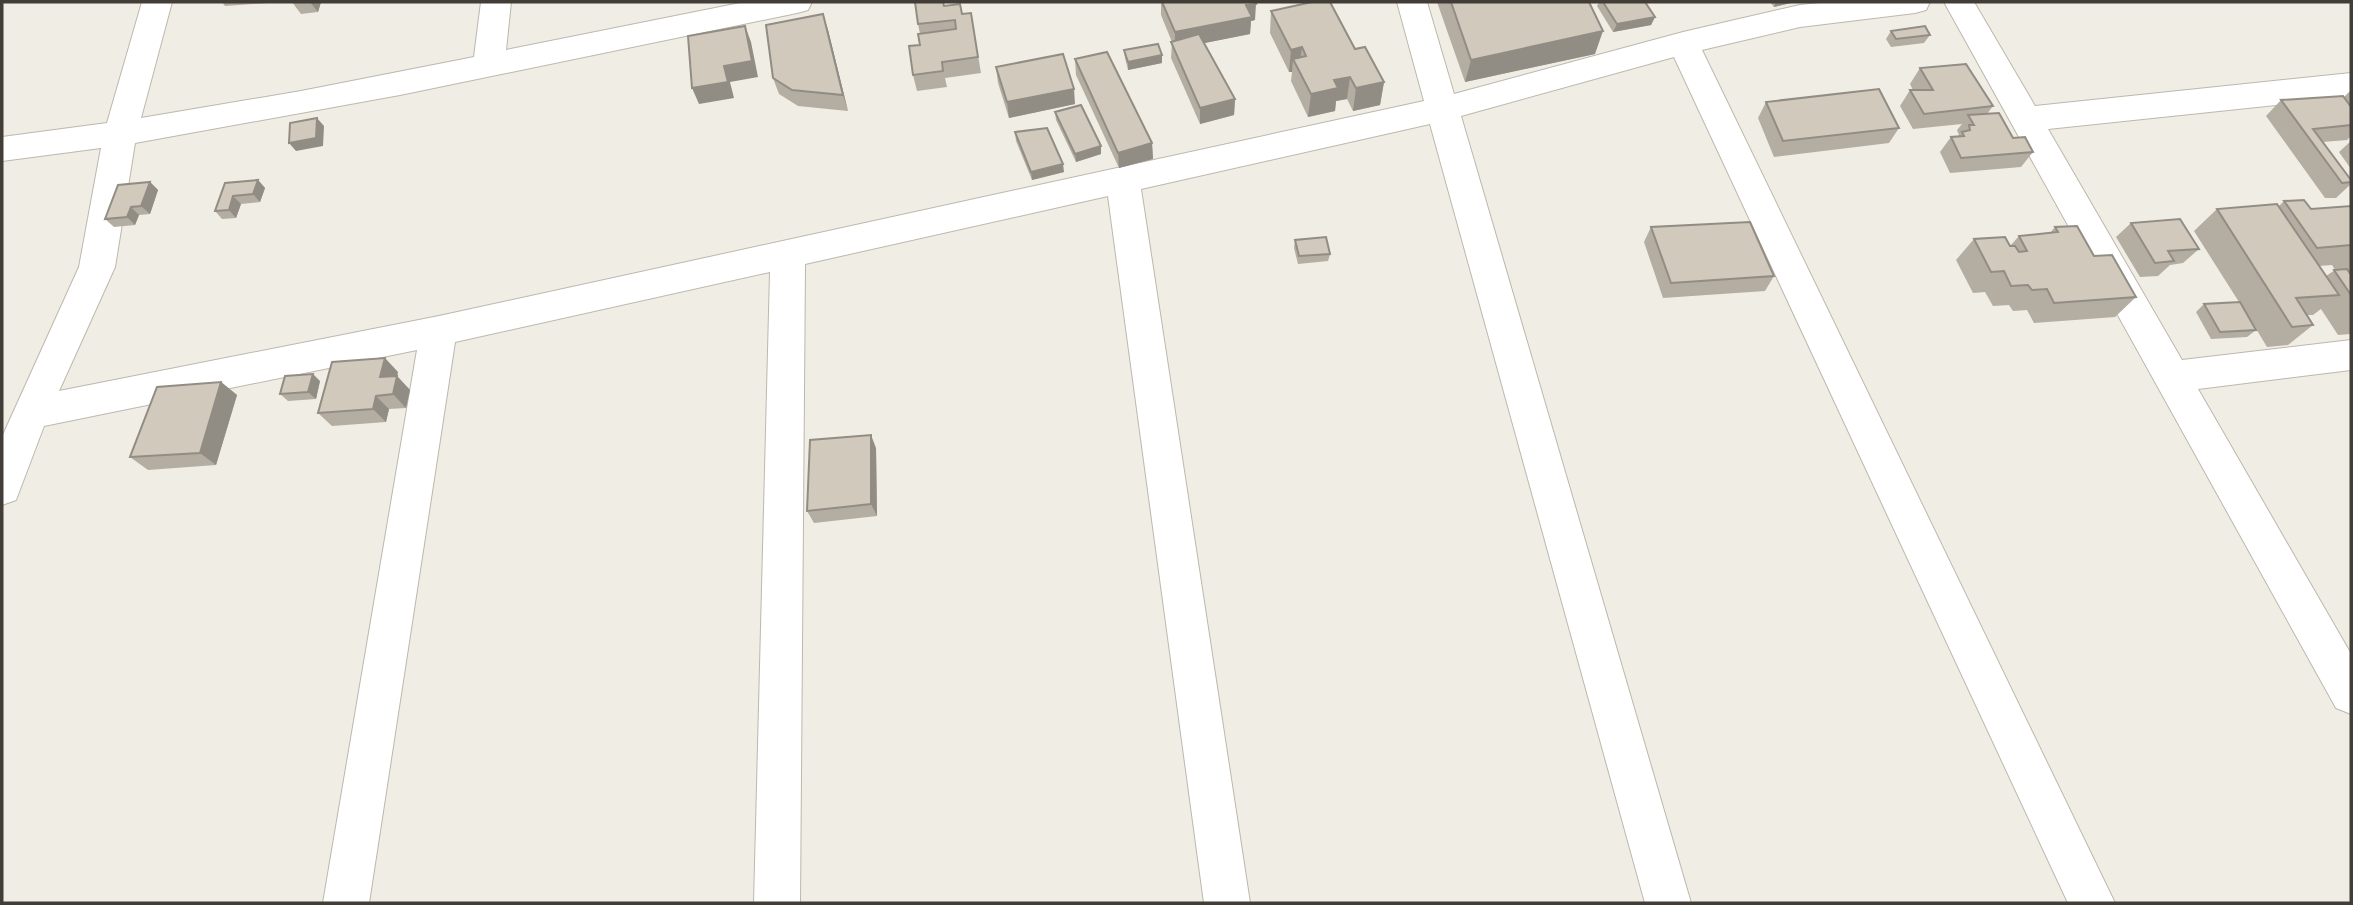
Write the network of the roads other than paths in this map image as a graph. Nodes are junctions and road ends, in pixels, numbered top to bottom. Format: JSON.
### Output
{"nodes":[{"id":1,"x":157,"y":2,"type":"edge"},
{"id":2,"x":496,"y":2,"type":"edge"},
{"id":3,"x":1412,"y":2,"type":"edge"},
{"id":4,"x":1915,"y":2,"type":"edge"},
{"id":5,"x":1959,"y":2,"type":"edge"},
{"id":6,"x":788,"y":3,"type":"edge"},
{"id":7,"x":1683,"y":43,"type":"junction"},
{"id":8,"x":489,"y":65,"type":"junction"},
{"id":9,"x":2351,"y":85,"type":"edge"},
{"id":10,"x":1443,"y":110,"type":"junction"},
{"id":11,"x":2026,"y":119,"type":"junction"},
{"id":12,"x":120,"y":135,"type":"junction"},
{"id":13,"x":2,"y":149,"type":"edge"},
{"id":14,"x":1123,"y":180,"type":"junction"},
{"id":15,"x":788,"y":255,"type":"junction"},
{"id":16,"x":439,"y":331,"type":"junction"},
{"id":17,"x":2351,"y":355,"type":"edge"},
{"id":18,"x":2172,"y":377,"type":"junction"},
{"id":19,"x":30,"y":413,"type":"junction"},
{"id":20,"x":2,"y":488,"type":"edge"},
{"id":21,"x":2351,"y":694,"type":"edge"},
{"id":22,"x":346,"y":903,"type":"edge"},
{"id":23,"x":777,"y":903,"type":"edge"},
{"id":24,"x":1227,"y":903,"type":"edge"},
{"id":25,"x":1668,"y":903,"type":"edge"},
{"id":26,"x":2092,"y":903,"type":"edge"}],
"edges":[{"from":1,"to":12,"type":"street"},
{"from":2,"to":8,"type":"street"},
{"from":3,"to":10,"type":"street"},
{"from":4,"to":7,"type":"street"},
{"from":5,"to":11,"type":"street"},
{"from":6,"to":8,"type":"street"},
{"from":7,"to":10,"type":"street"},
{"from":7,"to":26,"type":"street"},
{"from":8,"to":12,"type":"street"},
{"from":9,"to":11,"type":"street"},
{"from":10,"to":14,"type":"street"},
{"from":10,"to":25,"type":"street"},
{"from":11,"to":18,"type":"street"},
{"from":12,"to":13,"type":"street"},
{"from":12,"to":19,"type":"street"},
{"from":14,"to":15,"type":"street"},
{"from":14,"to":24,"type":"street"},
{"from":15,"to":16,"type":"street"},
{"from":15,"to":23,"type":"street"},
{"from":16,"to":19,"type":"street"},
{"from":16,"to":22,"type":"street"},
{"from":17,"to":18,"type":"street"},
{"from":18,"to":21,"type":"street"},
{"from":19,"to":20,"type":"street"}]}
